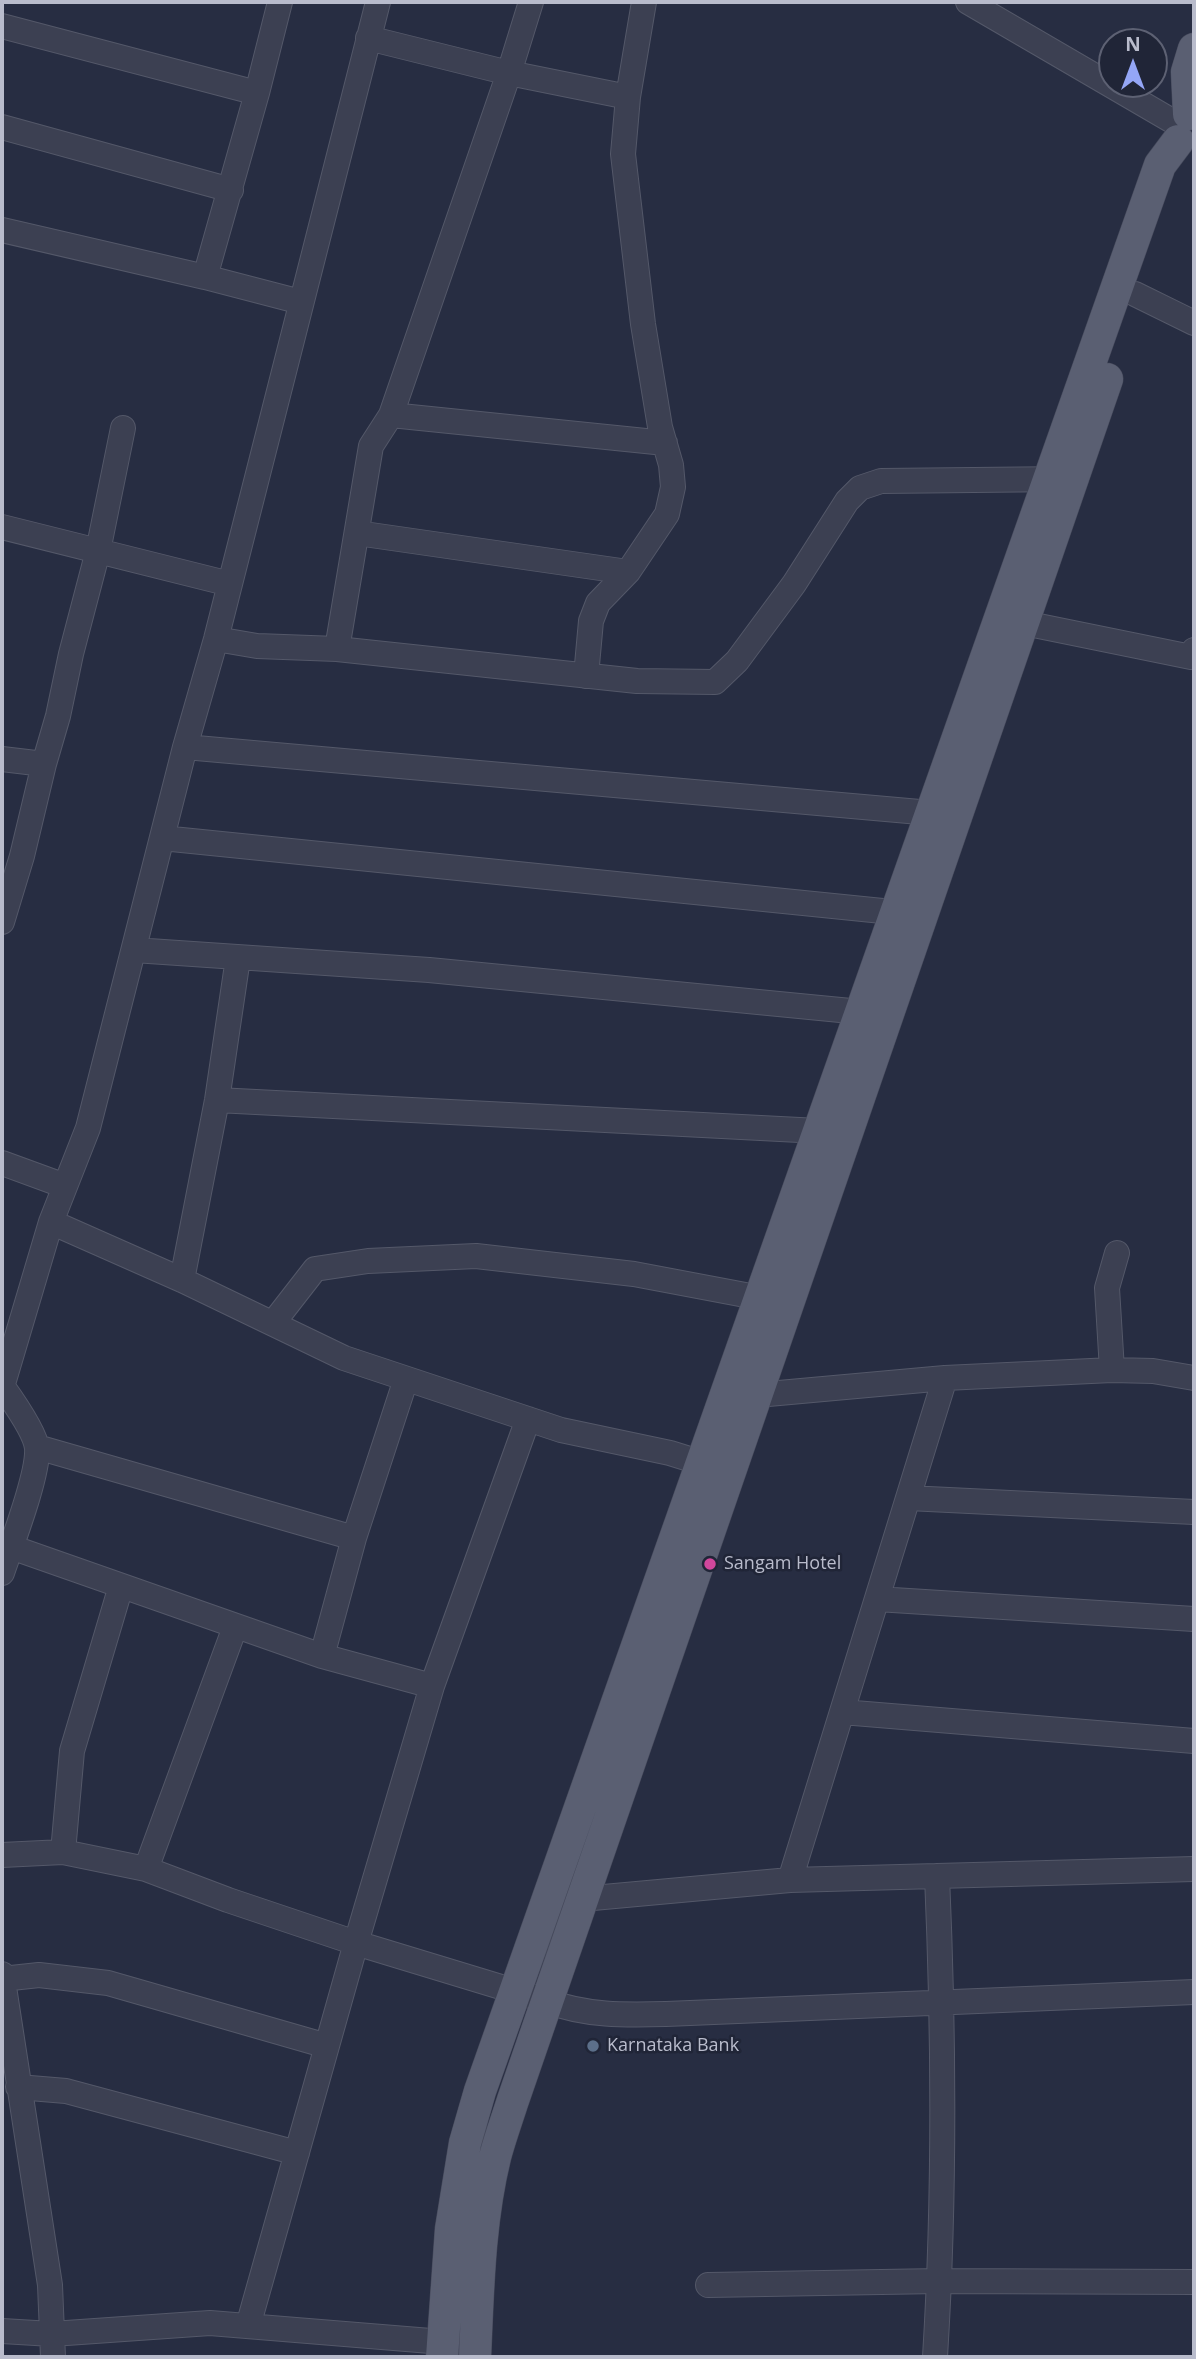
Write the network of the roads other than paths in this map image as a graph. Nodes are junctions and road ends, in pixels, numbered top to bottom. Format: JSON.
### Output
{"nodes":[{"id":1,"x":280,"y":2,"type":"edge"},
{"id":2,"x":378,"y":2,"type":"edge"},
{"id":3,"x":531,"y":2,"type":"edge"},
{"id":4,"x":644,"y":2,"type":"edge"},
{"id":5,"x":968,"y":2,"type":"edge"},
{"id":6,"x":2,"y":26,"type":"edge"},
{"id":7,"x":368,"y":38,"type":"junction"},
{"id":8,"x":1194,"y":49,"type":"edge"},
{"id":9,"x":509,"y":73,"type":"junction"},
{"id":10,"x":257,"y":93,"type":"junction"},
{"id":11,"x":628,"y":97,"type":"junction"},
{"id":12,"x":2,"y":127,"type":"edge"},
{"id":13,"x":1187,"y":134,"type":"edge"},
{"id":14,"x":231,"y":190,"type":"junction"},
{"id":15,"x":2,"y":230,"type":"edge"},
{"id":16,"x":205,"y":277,"type":"junction"},
{"id":17,"x":1135,"y":294,"type":"junction"},
{"id":18,"x":301,"y":302,"type":"junction"},
{"id":19,"x":1194,"y":323,"type":"edge"},
{"id":20,"x":391,"y":415,"type":"junction"},
{"id":21,"x":123,"y":428,"type":"dead end"},
{"id":22,"x":665,"y":443,"type":"junction"},
{"id":23,"x":1061,"y":479,"type":"junction"},
{"id":24,"x":2,"y":527,"type":"edge"},
{"id":25,"x":357,"y":533,"type":"junction"},
{"id":26,"x":98,"y":551,"type":"junction"},
{"id":27,"x":628,"y":572,"type":"junction"},
{"id":28,"x":1025,"y":583,"type":"junction"},
{"id":29,"x":230,"y":584,"type":"junction"},
{"id":30,"x":1024,"y":623,"type":"junction"},
{"id":31,"x":216,"y":639,"type":"junction"},
{"id":32,"x":337,"y":649,"type":"junction"},
{"id":33,"x":1194,"y":650,"type":"edge"},
{"id":34,"x":586,"y":677,"type":"junction"},
{"id":35,"x":185,"y":747,"type":"junction"},
{"id":36,"x":2,"y":759,"type":"edge"},
{"id":37,"x":44,"y":764,"type":"junction"},
{"id":38,"x":931,"y":813,"type":"junction"},
{"id":39,"x":162,"y":838,"type":"junction"},
{"id":40,"x":12,"y":855,"type":"edge"},
{"id":41,"x":909,"y":914,"type":"junction"},
{"id":42,"x":2,"y":922,"type":"edge"},
{"id":43,"x":134,"y":950,"type":"junction"},
{"id":44,"x":238,"y":958,"type":"junction"},
{"id":45,"x":861,"y":1012,"type":"junction"},
{"id":46,"x":217,"y":1100,"type":"junction"},
{"id":47,"x":819,"y":1132,"type":"junction"},
{"id":48,"x":2,"y":1163,"type":"edge"},
{"id":49,"x":65,"y":1186,"type":"junction"},
{"id":50,"x":51,"y":1222,"type":"junction"},
{"id":51,"x":1116,"y":1253,"type":"dead end"},
{"id":52,"x":182,"y":1280,"type":"junction"},
{"id":53,"x":774,"y":1300,"type":"junction"},
{"id":54,"x":273,"y":1323,"type":"junction"},
{"id":55,"x":1112,"y":1370,"type":"junction"},
{"id":56,"x":945,"y":1378,"type":"junction"},
{"id":57,"x":1194,"y":1378,"type":"edge"},
{"id":58,"x":406,"y":1379,"type":"junction"},
{"id":59,"x":3,"y":1387,"type":"edge"},
{"id":60,"x":757,"y":1395,"type":"junction"},
{"id":61,"x":528,"y":1419,"type":"junction"},
{"id":62,"x":37,"y":1447,"type":"junction"},
{"id":63,"x":716,"y":1467,"type":"junction"},
{"id":64,"x":908,"y":1498,"type":"junction"},
{"id":65,"x":1194,"y":1512,"type":"edge"},
{"id":66,"x":354,"y":1538,"type":"junction"},
{"id":67,"x":6,"y":1547,"type":"edge"},
{"id":68,"x":2,"y":1573,"type":"edge"},
{"id":69,"x":121,"y":1587,"type":"junction"},
{"id":70,"x":877,"y":1599,"type":"junction"},
{"id":71,"x":1194,"y":1619,"type":"edge"},
{"id":72,"x":235,"y":1627,"type":"junction"},
{"id":73,"x":321,"y":1656,"type":"junction"},
{"id":74,"x":432,"y":1686,"type":"junction"},
{"id":75,"x":842,"y":1712,"type":"junction"},
{"id":76,"x":1194,"y":1741,"type":"edge"},
{"id":77,"x":63,"y":1852,"type":"junction"},
{"id":78,"x":2,"y":1855,"type":"edge"},
{"id":79,"x":146,"y":1869,"type":"junction"},
{"id":80,"x":1194,"y":1869,"type":"edge"},
{"id":81,"x":937,"y":1876,"type":"junction"},
{"id":82,"x":790,"y":1880,"type":"junction"},
{"id":83,"x":582,"y":1899,"type":"junction"},
{"id":84,"x":356,"y":1943,"type":"junction"},
{"id":85,"x":2,"y":1977,"type":"edge"},
{"id":86,"x":516,"y":1991,"type":"junction"},
{"id":87,"x":1194,"y":1992,"type":"edge"},
{"id":88,"x":547,"y":2001,"type":"junction"},
{"id":89,"x":942,"y":2002,"type":"junction"},
{"id":90,"x":327,"y":2046,"type":"junction"},
{"id":91,"x":18,"y":2087,"type":"junction"},
{"id":92,"x":297,"y":2153,"type":"junction"},
{"id":93,"x":939,"y":2281,"type":"junction"},
{"id":94,"x":1194,"y":2282,"type":"edge"},
{"id":95,"x":708,"y":2285,"type":"dead end"},
{"id":96,"x":248,"y":2326,"type":"junction"},
{"id":97,"x":2,"y":2332,"type":"edge"},
{"id":98,"x":53,"y":2346,"type":"edge"},
{"id":99,"x":443,"y":2349,"type":"edge"},
{"id":100,"x":475,"y":2357,"type":"edge"},
{"id":101,"x":935,"y":2357,"type":"edge"}],
"edges":[{"from":1,"to":10,"type":"street"},
{"from":2,"to":7,"type":"street"},
{"from":3,"to":9,"type":"street"},
{"from":4,"to":11,"type":"street"},
{"from":5,"to":13,"type":"street"},
{"from":6,"to":10,"type":"street"},
{"from":7,"to":9,"type":"street"},
{"from":7,"to":18,"type":"street"},
{"from":8,"to":13,"type":"main road"},
{"from":9,"to":11,"type":"street"},
{"from":9,"to":20,"type":"street"},
{"from":10,"to":14,"type":"street"},
{"from":11,"to":22,"type":"street"},
{"from":12,"to":14,"type":"street"},
{"from":13,"to":17,"type":"main road"},
{"from":13,"to":23,"type":"main road"},
{"from":14,"to":16,"type":"street"},
{"from":15,"to":16,"type":"street"},
{"from":16,"to":18,"type":"street"},
{"from":17,"to":19,"type":"street"},
{"from":17,"to":23,"type":"main road"},
{"from":18,"to":29,"type":"street"},
{"from":20,"to":22,"type":"street"},
{"from":20,"to":25,"type":"street"},
{"from":21,"to":26,"type":"street"},
{"from":22,"to":27,"type":"street"},
{"from":23,"to":28,"type":"main road"},
{"from":23,"to":34,"type":"street"},
{"from":24,"to":26,"type":"street"},
{"from":25,"to":27,"type":"street"},
{"from":25,"to":32,"type":"street"},
{"from":26,"to":29,"type":"street"},
{"from":26,"to":37,"type":"street"},
{"from":27,"to":34,"type":"street"},
{"from":28,"to":30,"type":"main road"},
{"from":28,"to":38,"type":"main road"},
{"from":29,"to":31,"type":"street"},
{"from":30,"to":33,"type":"street"},
{"from":30,"to":41,"type":"main road"},
{"from":31,"to":32,"type":"street"},
{"from":31,"to":35,"type":"street"},
{"from":32,"to":34,"type":"street"},
{"from":35,"to":38,"type":"street"},
{"from":35,"to":39,"type":"street"},
{"from":36,"to":37,"type":"street"},
{"from":37,"to":40,"type":"street"},
{"from":38,"to":41,"type":"main road"},
{"from":39,"to":41,"type":"street"},
{"from":39,"to":43,"type":"street"},
{"from":40,"to":42,"type":"street"},
{"from":41,"to":45,"type":"main road"},
{"from":41,"to":53,"type":"main road"},
{"from":43,"to":44,"type":"street"},
{"from":43,"to":49,"type":"street"},
{"from":44,"to":45,"type":"street"},
{"from":44,"to":46,"type":"street"},
{"from":45,"to":47,"type":"main road"},
{"from":46,"to":47,"type":"street"},
{"from":46,"to":52,"type":"street"},
{"from":47,"to":53,"type":"main road"},
{"from":48,"to":49,"type":"street"},
{"from":49,"to":50,"type":"street"},
{"from":50,"to":52,"type":"street"},
{"from":50,"to":59,"type":"street"},
{"from":51,"to":55,"type":"street"},
{"from":52,"to":54,"type":"street"},
{"from":53,"to":54,"type":"street"},
{"from":53,"to":60,"type":"main road"},
{"from":53,"to":63,"type":"main road"},
{"from":54,"to":58,"type":"street"},
{"from":55,"to":56,"type":"street"},
{"from":55,"to":57,"type":"street"},
{"from":56,"to":60,"type":"street"},
{"from":56,"to":64,"type":"street"},
{"from":58,"to":61,"type":"street"},
{"from":58,"to":66,"type":"street"},
{"from":59,"to":62,"type":"street"},
{"from":60,"to":63,"type":"main road"},
{"from":61,"to":63,"type":"street"},
{"from":61,"to":74,"type":"street"},
{"from":62,"to":66,"type":"street"},
{"from":62,"to":67,"type":"street"},
{"from":63,"to":83,"type":"main road"},
{"from":63,"to":86,"type":"main road"},
{"from":64,"to":65,"type":"street"},
{"from":64,"to":70,"type":"street"},
{"from":66,"to":73,"type":"street"},
{"from":67,"to":68,"type":"street"},
{"from":67,"to":69,"type":"street"},
{"from":69,"to":72,"type":"street"},
{"from":69,"to":77,"type":"street"},
{"from":70,"to":71,"type":"street"},
{"from":70,"to":75,"type":"street"},
{"from":72,"to":73,"type":"street"},
{"from":72,"to":79,"type":"street"},
{"from":73,"to":74,"type":"street"},
{"from":74,"to":84,"type":"street"},
{"from":75,"to":76,"type":"street"},
{"from":75,"to":82,"type":"street"},
{"from":77,"to":78,"type":"street"},
{"from":77,"to":79,"type":"street"},
{"from":79,"to":84,"type":"street"},
{"from":80,"to":81,"type":"street"},
{"from":81,"to":82,"type":"street"},
{"from":81,"to":89,"type":"street"},
{"from":82,"to":83,"type":"street"},
{"from":83,"to":88,"type":"main road"},
{"from":84,"to":86,"type":"street"},
{"from":84,"to":90,"type":"street"},
{"from":85,"to":90,"type":"street"},
{"from":85,"to":91,"type":"street"},
{"from":86,"to":88,"type":"street"},
{"from":86,"to":99,"type":"main road"},
{"from":87,"to":89,"type":"street"},
{"from":88,"to":89,"type":"street"},
{"from":88,"to":100,"type":"main road"},
{"from":89,"to":93,"type":"street"},
{"from":90,"to":92,"type":"street"},
{"from":91,"to":92,"type":"street"},
{"from":91,"to":98,"type":"street"},
{"from":92,"to":96,"type":"street"},
{"from":93,"to":94,"type":"street"},
{"from":93,"to":95,"type":"street"},
{"from":93,"to":101,"type":"street"},
{"from":96,"to":98,"type":"street"},
{"from":96,"to":99,"type":"street"},
{"from":97,"to":98,"type":"street"}]}
